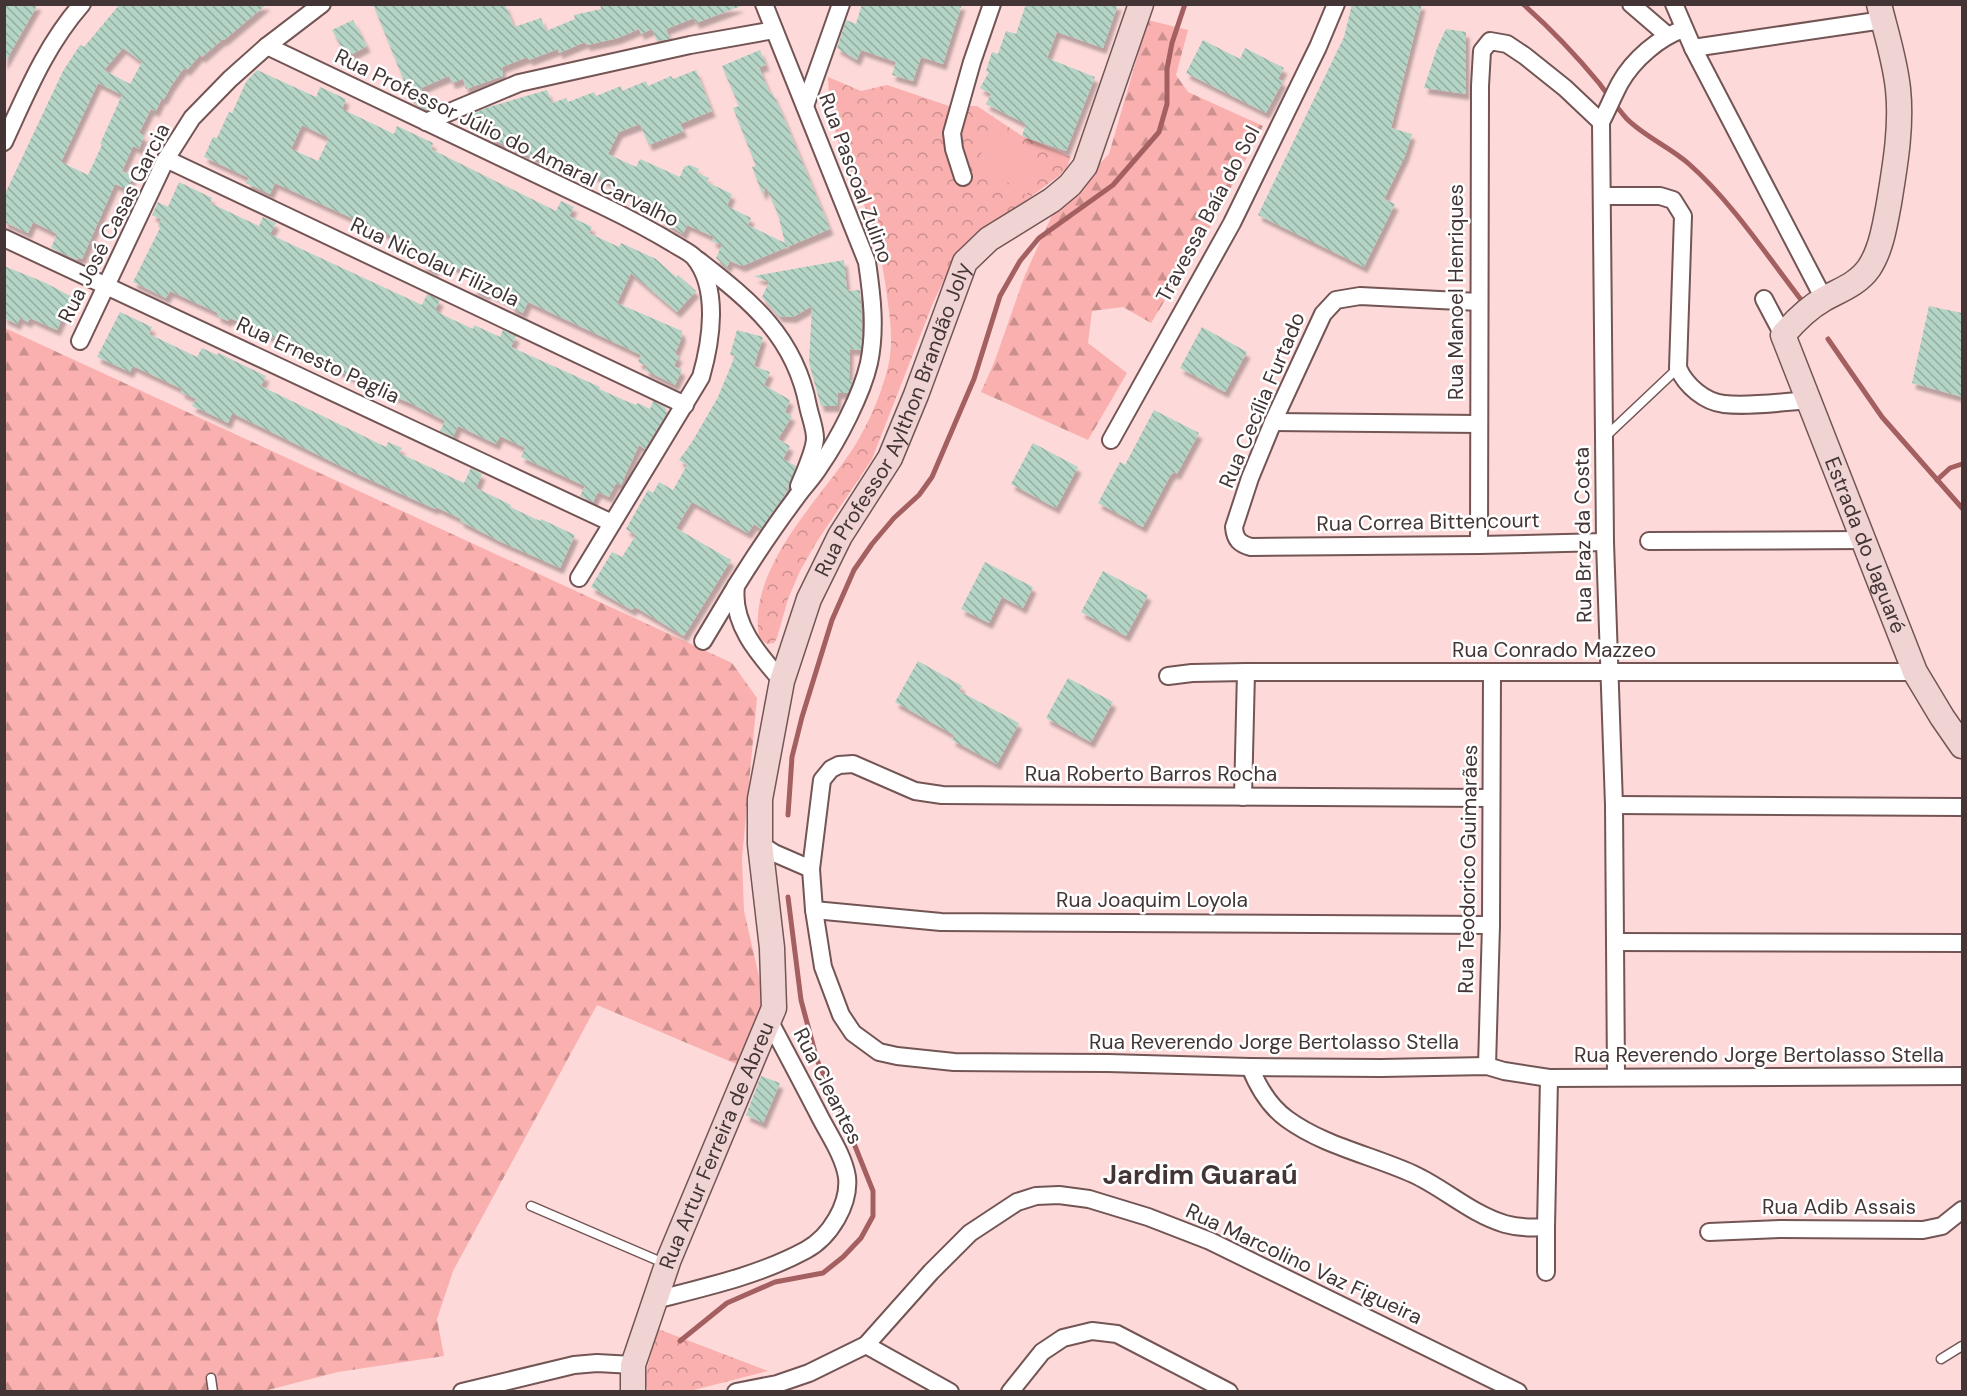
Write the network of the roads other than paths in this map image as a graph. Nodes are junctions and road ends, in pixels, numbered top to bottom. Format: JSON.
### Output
{"nodes":[{"id":1,"x":82,"y":4,"type":"edge"},
{"id":2,"x":322,"y":4,"type":"edge"},
{"id":3,"x":764,"y":4,"type":"edge"},
{"id":4,"x":841,"y":4,"type":"edge"},
{"id":5,"x":992,"y":4,"type":"edge"},
{"id":6,"x":1141,"y":4,"type":"edge"},
{"id":7,"x":1336,"y":4,"type":"edge"},
{"id":8,"x":1631,"y":4,"type":"edge"},
{"id":9,"x":1674,"y":4,"type":"edge"},
{"id":10,"x":1881,"y":12,"type":"edge"},
{"id":11,"x":1684,"y":29,"type":"junction"},
{"id":12,"x":774,"y":30,"type":"junction"},
{"id":13,"x":1667,"y":35,"type":"junction"},
{"id":14,"x":267,"y":46,"type":"junction"},
{"id":15,"x":1693,"y":48,"type":"junction"},
{"id":16,"x":805,"y":106,"type":"junction"},
{"id":17,"x":426,"y":122,"type":"junction"},
{"id":18,"x":1601,"y":122,"type":"junction"},
{"id":19,"x":4,"y":142,"type":"edge"},
{"id":20,"x":166,"y":159,"type":"junction"},
{"id":21,"x":963,"y":177,"type":"dead end"},
{"id":22,"x":1603,"y":196,"type":"junction"},
{"id":23,"x":4,"y":238,"type":"edge"},
{"id":24,"x":693,"y":256,"type":"junction"},
{"id":25,"x":106,"y":285,"type":"junction"},
{"id":26,"x":1824,"y":299,"type":"junction"},
{"id":27,"x":1764,"y":300,"type":"dead end"},
{"id":28,"x":1479,"y":302,"type":"junction"},
{"id":29,"x":1783,"y":335,"type":"junction"},
{"id":30,"x":80,"y":341,"type":"dead end"},
{"id":31,"x":1678,"y":368,"type":"junction"},
{"id":32,"x":1809,"y":400,"type":"junction"},
{"id":33,"x":685,"y":405,"type":"junction"},
{"id":34,"x":1272,"y":422,"type":"junction"},
{"id":35,"x":1479,"y":424,"type":"junction"},
{"id":36,"x":1604,"y":439,"type":"junction"},
{"id":37,"x":1111,"y":440,"type":"dead end"},
{"id":38,"x":796,"y":497,"type":"junction"},
{"id":39,"x":612,"y":523,"type":"junction"},
{"id":40,"x":1865,"y":540,"type":"junction"},
{"id":41,"x":1649,"y":541,"type":"dead end"},
{"id":42,"x":1605,"y":542,"type":"junction"},
{"id":43,"x":1479,"y":545,"type":"junction"},
{"id":44,"x":1251,"y":547,"type":"joint"},
{"id":45,"x":579,"y":578,"type":"dead end"},
{"id":46,"x":736,"y":586,"type":"junction"},
{"id":47,"x":703,"y":641,"type":"dead end"},
{"id":48,"x":1246,"y":672,"type":"junction"},
{"id":49,"x":1915,"y":672,"type":"junction"},
{"id":50,"x":1492,"y":673,"type":"junction"},
{"id":51,"x":1610,"y":673,"type":"junction"},
{"id":52,"x":1168,"y":676,"type":"dead end"},
{"id":53,"x":782,"y":681,"type":"junction"},
{"id":54,"x":1962,"y":746,"type":"edge"},
{"id":55,"x":822,"y":780,"type":"joint"},
{"id":56,"x":1243,"y":797,"type":"junction"},
{"id":57,"x":1491,"y":798,"type":"junction"},
{"id":58,"x":1614,"y":805,"type":"junction"},
{"id":59,"x":1962,"y":807,"type":"edge"},
{"id":60,"x":767,"y":848,"type":"junction"},
{"id":61,"x":805,"y":866,"type":"junction"},
{"id":62,"x":814,"y":910,"type":"junction"},
{"id":63,"x":1491,"y":925,"type":"junction"},
{"id":64,"x":1616,"y":942,"type":"junction"},
{"id":65,"x":1962,"y":943,"type":"edge"},
{"id":66,"x":770,"y":1022,"type":"junction"},
{"id":67,"x":1487,"y":1066,"type":"junction"},
{"id":68,"x":1250,"y":1067,"type":"junction"},
{"id":69,"x":1962,"y":1076,"type":"edge"},
{"id":70,"x":1617,"y":1077,"type":"junction"},
{"id":71,"x":1549,"y":1078,"type":"junction"},
{"id":72,"x":531,"y":1206,"type":"dead end"},
{"id":73,"x":1962,"y":1210,"type":"edge"},
{"id":74,"x":1546,"y":1227,"type":"junction"},
{"id":75,"x":1709,"y":1232,"type":"dead end"},
{"id":76,"x":668,"y":1264,"type":"junction"},
{"id":77,"x":1546,"y":1272,"type":"dead end"},
{"id":78,"x":655,"y":1300,"type":"junction"},
{"id":79,"x":866,"y":1346,"type":"junction"},
{"id":80,"x":1962,"y":1346,"type":"edge"},
{"id":81,"x":1941,"y":1359,"type":"dead end"},
{"id":82,"x":633,"y":1365,"type":"junction"},
{"id":83,"x":211,"y":1378,"type":"dead end"},
{"id":84,"x":779,"y":1388,"type":"edge"},
{"id":85,"x":473,"y":1391,"type":"edge"},
{"id":86,"x":213,"y":1392,"type":"edge"},
{"id":87,"x":633,"y":1392,"type":"edge"},
{"id":88,"x":736,"y":1392,"type":"edge"},
{"id":89,"x":950,"y":1392,"type":"edge"},
{"id":90,"x":1010,"y":1392,"type":"edge"},
{"id":91,"x":1229,"y":1392,"type":"edge"},
{"id":92,"x":1518,"y":1392,"type":"edge"}],
"edges":[{"from":1,"to":19,"type":"street"},
{"from":2,"to":14,"type":"street","name":"Rua José Casas Garcia"},
{"from":3,"to":12,"type":"street","name":"Rua Pascoal Zulino"},
{"from":4,"to":16,"type":"street"},
{"from":5,"to":21,"type":"street"},
{"from":6,"to":53,"type":"street","name":"Rua Professor Aylthon Brandão Joly"},
{"from":7,"to":37,"type":"street","name":"Travessa Baía do Sol"},
{"from":8,"to":13,"type":"street"},
{"from":9,"to":11,"type":"street"},
{"from":10,"to":15,"type":"street"},
{"from":10,"to":26,"type":"street"},
{"from":11,"to":13,"type":"street"},
{"from":11,"to":15,"type":"street"},
{"from":12,"to":16,"type":"street","name":"Rua Pascoal Zulino"},
{"from":12,"to":17,"type":"street"},
{"from":13,"to":18,"type":"street"},
{"from":14,"to":17,"type":"street","name":"Rua Professor Júlio do Amaral Carvalho"},
{"from":14,"to":20,"type":"street","name":"Rua José Casas Garcia"},
{"from":15,"to":26,"type":"street"},
{"from":16,"to":38,"type":"street","name":"Rua Pascoal Zulino"},
{"from":17,"to":24,"type":"street","name":"Rua Professor Júlio do Amaral Carvalho"},
{"from":18,"to":22,"type":"street","name":"Rua Braz da Costa"},
{"from":18,"to":28,"type":"street","name":"Rua Manoel Henriques"},
{"from":20,"to":25,"type":"street","name":"Rua José Casas Garcia"},
{"from":20,"to":33,"type":"street","name":"Rua Nicolau Filizola"},
{"from":22,"to":31,"type":"street"},
{"from":22,"to":36,"type":"street","name":"Rua Braz da Costa"},
{"from":23,"to":25,"type":"street","name":"Rua Ernesto Paglia"},
{"from":24,"to":33,"type":"street"},
{"from":24,"to":38,"type":"street","name":"Rua Professor Júlio do Amaral Carvalho"},
{"from":25,"to":30,"type":"street","name":"Rua José Casas Garcia"},
{"from":25,"to":39,"type":"street","name":"Rua Ernesto Paglia"},
{"from":26,"to":29,"type":"street"},
{"from":27,"to":29,"type":"street"},
{"from":28,"to":34,"type":"street","name":"Rua Cecília Furtado"},
{"from":28,"to":35,"type":"street","name":"Rua Manoel Henriques"},
{"from":29,"to":32,"type":"street","name":"Estrada do Jaguaré"},
{"from":31,"to":32,"type":"street"},
{"from":31,"to":36,"type":"lane"},
{"from":32,"to":40,"type":"street","name":"Estrada do Jaguaré"},
{"from":33,"to":39,"type":"street"},
{"from":34,"to":35,"type":"street"},
{"from":34,"to":44,"type":"street","name":"Rua Cecília Furtado"},
{"from":35,"to":43,"type":"street","name":"Rua Manoel Henriques"},
{"from":36,"to":42,"type":"street","name":"Rua Braz da Costa"},
{"from":38,"to":46,"type":"street","name":"Rua Pascoal Zulino"},
{"from":39,"to":45,"type":"street"},
{"from":40,"to":41,"type":"street"},
{"from":40,"to":49,"type":"street","name":"Estrada do Jaguaré"},
{"from":42,"to":43,"type":"street","name":"Rua Correa Bittencourt"},
{"from":42,"to":51,"type":"street","name":"Rua Braz da Costa"},
{"from":43,"to":44,"type":"street","name":"Rua Correa Bittencourt"},
{"from":46,"to":47,"type":"street","name":"Rua Pascoal Zulino"},
{"from":46,"to":53,"type":"street"},
{"from":48,"to":50,"type":"street","name":"Rua Conrado Mazzeo"},
{"from":48,"to":52,"type":"street","name":"Rua Conrado Mazzeo"},
{"from":48,"to":56,"type":"street"},
{"from":49,"to":51,"type":"street","name":"Rua Conrado Mazzeo"},
{"from":49,"to":54,"type":"street","name":"Estrada do Jaguaré"},
{"from":50,"to":51,"type":"street","name":"Rua Conrado Mazzeo"},
{"from":50,"to":57,"type":"street","name":"Rua Teodorico Guimarães"},
{"from":51,"to":58,"type":"street","name":"Rua Braz da Costa"},
{"from":53,"to":60,"type":"street","name":"Rua Artur Ferreira de Abreu"},
{"from":55,"to":56,"type":"street","name":"Rua Roberto Barros Rocha"},
{"from":55,"to":61,"type":"street","name":"Rua Reverendo Jorge Bertolasso Stella"},
{"from":56,"to":57,"type":"street","name":"Rua Roberto Barros Rocha"},
{"from":57,"to":63,"type":"street","name":"Rua Teodorico Guimarães"},
{"from":58,"to":59,"type":"street"},
{"from":58,"to":64,"type":"street","name":"Rua Braz da Costa"},
{"from":60,"to":61,"type":"street"},
{"from":60,"to":66,"type":"street","name":"Rua Artur Ferreira de Abreu"},
{"from":61,"to":62,"type":"street","name":"Rua Reverendo Jorge Bertolasso Stella"},
{"from":62,"to":63,"type":"street","name":"Rua Joaquim Loyola"},
{"from":62,"to":68,"type":"street","name":"Rua Reverendo Jorge Bertolasso Stella"},
{"from":63,"to":67,"type":"street","name":"Rua Teodorico Guimarães"},
{"from":64,"to":65,"type":"street"},
{"from":64,"to":70,"type":"street","name":"Rua Braz da Costa"},
{"from":66,"to":76,"type":"street","name":"Rua Artur Ferreira de Abreu"},
{"from":66,"to":78,"type":"street","name":"Rua Cleantes"},
{"from":67,"to":68,"type":"street","name":"Rua Reverendo Jorge Bertolasso Stella"},
{"from":67,"to":71,"type":"street","name":"Rua Reverendo Jorge Bertolasso Stella"},
{"from":68,"to":74,"type":"street"},
{"from":69,"to":70,"type":"street","name":"Rua Reverendo Jorge Bertolasso Stella"},
{"from":70,"to":71,"type":"street","name":"Rua Reverendo Jorge Bertolasso Stella"},
{"from":71,"to":74,"type":"street"},
{"from":72,"to":76,"type":"lane"},
{"from":73,"to":75,"type":"street","name":"Rua Adib Assais"},
{"from":74,"to":77,"type":"street"},
{"from":76,"to":78,"type":"street","name":"Rua Artur Ferreira de Abreu"},
{"from":78,"to":82,"type":"street","name":"Rua Artur Ferreira de Abreu"},
{"from":79,"to":84,"type":"street","name":"Rua Marcolino Vaz Figueira"},
{"from":79,"to":89,"type":"street"},
{"from":79,"to":92,"type":"street","name":"Rua Marcolino Vaz Figueira"},
{"from":80,"to":81,"type":"lane"},
{"from":82,"to":85,"type":"street"},
{"from":82,"to":87,"type":"street","name":"Rua Artur Ferreira de Abreu"},
{"from":83,"to":86,"type":"lane"},
{"from":84,"to":88,"type":"street","name":"Rua Marcolino Vaz Figueira"},
{"from":90,"to":91,"type":"street"}]}
